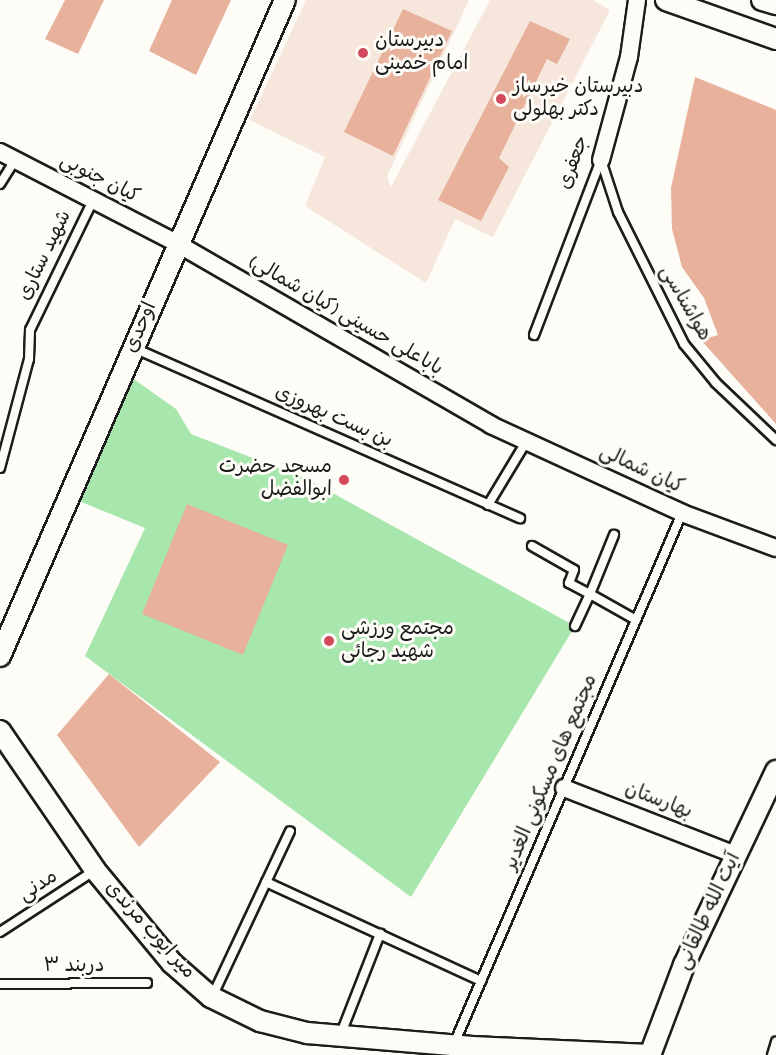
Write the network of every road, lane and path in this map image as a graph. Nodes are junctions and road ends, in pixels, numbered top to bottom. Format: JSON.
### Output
{"nodes":[{"id":1,"x":285,"y":0,"type":"edge"},
{"id":2,"x":637,"y":0,"type":"edge"},
{"id":3,"x":666,"y":0,"type":"edge"},
{"id":4,"x":762,"y":0,"type":"edge"},
{"id":5,"x":776,"y":4,"type":"edge"},
{"id":6,"x":776,"y":39,"type":"edge"},
{"id":7,"x":0,"y":152,"type":"edge"},
{"id":8,"x":15,"y":160,"type":"junction"},
{"id":9,"x":601,"y":160,"type":"junction"},
{"id":10,"x":0,"y":184,"type":"edge"},
{"id":11,"x":93,"y":200,"type":"junction"},
{"id":12,"x":178,"y":244,"type":"junction"},
{"id":13,"x":534,"y":334,"type":"dead end"},
{"id":14,"x":134,"y":348,"type":"junction"},
{"id":15,"x":491,"y":425,"type":"joint"},
{"id":16,"x":776,"y":440,"type":"edge"},
{"id":17,"x":526,"y":442,"type":"junction"},
{"id":18,"x":2,"y":468,"type":"edge"},
{"id":19,"x":488,"y":505,"type":"junction"},
{"id":20,"x":682,"y":513,"type":"junction"},
{"id":21,"x":519,"y":518,"type":"dead end"},
{"id":22,"x":614,"y":535,"type":"dead end"},
{"id":23,"x":532,"y":546,"type":"dead end"},
{"id":24,"x":776,"y":548,"type":"edge"},
{"id":25,"x":590,"y":594,"type":"junction"},
{"id":26,"x":636,"y":620,"type":"junction"},
{"id":27,"x":575,"y":626,"type":"dead end"},
{"id":28,"x":0,"y":656,"type":"edge"},
{"id":29,"x":0,"y":731,"type":"edge"},
{"id":30,"x":776,"y":771,"type":"edge"},
{"id":31,"x":564,"y":788,"type":"junction"},
{"id":32,"x":290,"y":831,"type":"dead end"},
{"id":33,"x":736,"y":855,"type":"junction"},
{"id":34,"x":95,"y":870,"type":"junction"},
{"id":35,"x":266,"y":882,"type":"junction"},
{"id":36,"x":0,"y":932,"type":"edge"},
{"id":37,"x":380,"y":934,"type":"junction"},
{"id":38,"x":481,"y":981,"type":"junction"},
{"id":39,"x":147,"y":983,"type":"dead end"},
{"id":40,"x":0,"y":984,"type":"edge"},
{"id":41,"x":211,"y":997,"type":"junction"},
{"id":42,"x":340,"y":1037,"type":"junction"},
{"id":43,"x":776,"y":1042,"type":"edge"},
{"id":44,"x":466,"y":1049,"type":"edge"},
{"id":45,"x":650,"y":1055,"type":"edge"},
{"id":46,"x":771,"y":1055,"type":"edge"}],
"edges":[{"from":1,"to":12,"type":"street","name":"اوحدی"},
{"from":2,"to":9,"type":"street","name":"جعفری"},
{"from":3,"to":6,"type":"street"},
{"from":4,"to":5,"type":"street"},
{"from":7,"to":8,"type":"street","name":"کیان جنوبی"},
{"from":8,"to":10,"type":"lane"},
{"from":8,"to":11,"type":"street","name":"کیان جنوبی"},
{"from":9,"to":13,"type":"lane","name":"جعفری"},
{"from":9,"to":16,"type":"lane","name":"هواشناسی"},
{"from":11,"to":12,"type":"street","name":"کیان جنوبی"},
{"from":11,"to":18,"type":"lane","name":"شهید ستاری"},
{"from":12,"to":14,"type":"street","name":"اوحدی"},
{"from":12,"to":15,"type":"street","name":"باباعلی حسینی (کیان شمالی)"},
{"from":14,"to":19,"type":"lane","name":"بن بست بهروزی"},
{"from":14,"to":28,"type":"street","name":"اوحدی"},
{"from":15,"to":17,"type":"street","name":"کیان شمالی"},
{"from":17,"to":19,"type":"lane"},
{"from":17,"to":20,"type":"street","name":"کیان شمالی"},
{"from":19,"to":21,"type":"lane","name":"بن بست بهروزی"},
{"from":20,"to":24,"type":"street","name":"کیان شمالی"},
{"from":20,"to":26,"type":"lane","name":"مجتمع های مسکونی الغدیر"},
{"from":22,"to":25,"type":"lane"},
{"from":23,"to":25,"type":"lane"},
{"from":25,"to":26,"type":"lane"},
{"from":25,"to":27,"type":"lane"},
{"from":26,"to":31,"type":"lane","name":"مجتمع های مسکونی الغدیر"},
{"from":29,"to":34,"type":"street","name":"میر ایوب مرندی"},
{"from":30,"to":33,"type":"street","name":"آیت الله طالقانی"},
{"from":31,"to":33,"type":"street","name":"بهارستان"},
{"from":31,"to":38,"type":"lane","name":"مجتمع های مسکونی الغدیر"},
{"from":32,"to":35,"type":"lane"},
{"from":33,"to":45,"type":"street","name":"آیت الله طالقانی"},
{"from":34,"to":36,"type":"lane","name":"مدنی"},
{"from":34,"to":41,"type":"street","name":"میر ایوب مرندی"},
{"from":35,"to":37,"type":"lane"},
{"from":35,"to":41,"type":"lane"},
{"from":37,"to":38,"type":"lane"},
{"from":37,"to":42,"type":"lane"},
{"from":38,"to":44,"type":"lane","name":"مجتمع های مسکونی الغدیر"},
{"from":39,"to":40,"type":"lane","name":"دربند ۳"},
{"from":41,"to":42,"type":"street","name":"میر ایوب مرندی"},
{"from":42,"to":44,"type":"street","name":"میر ایوب مرندی"},
{"from":43,"to":46,"type":"lane"},
{"from":44,"to":45,"type":"street","name":"میر ایوب مرندی"}]}
